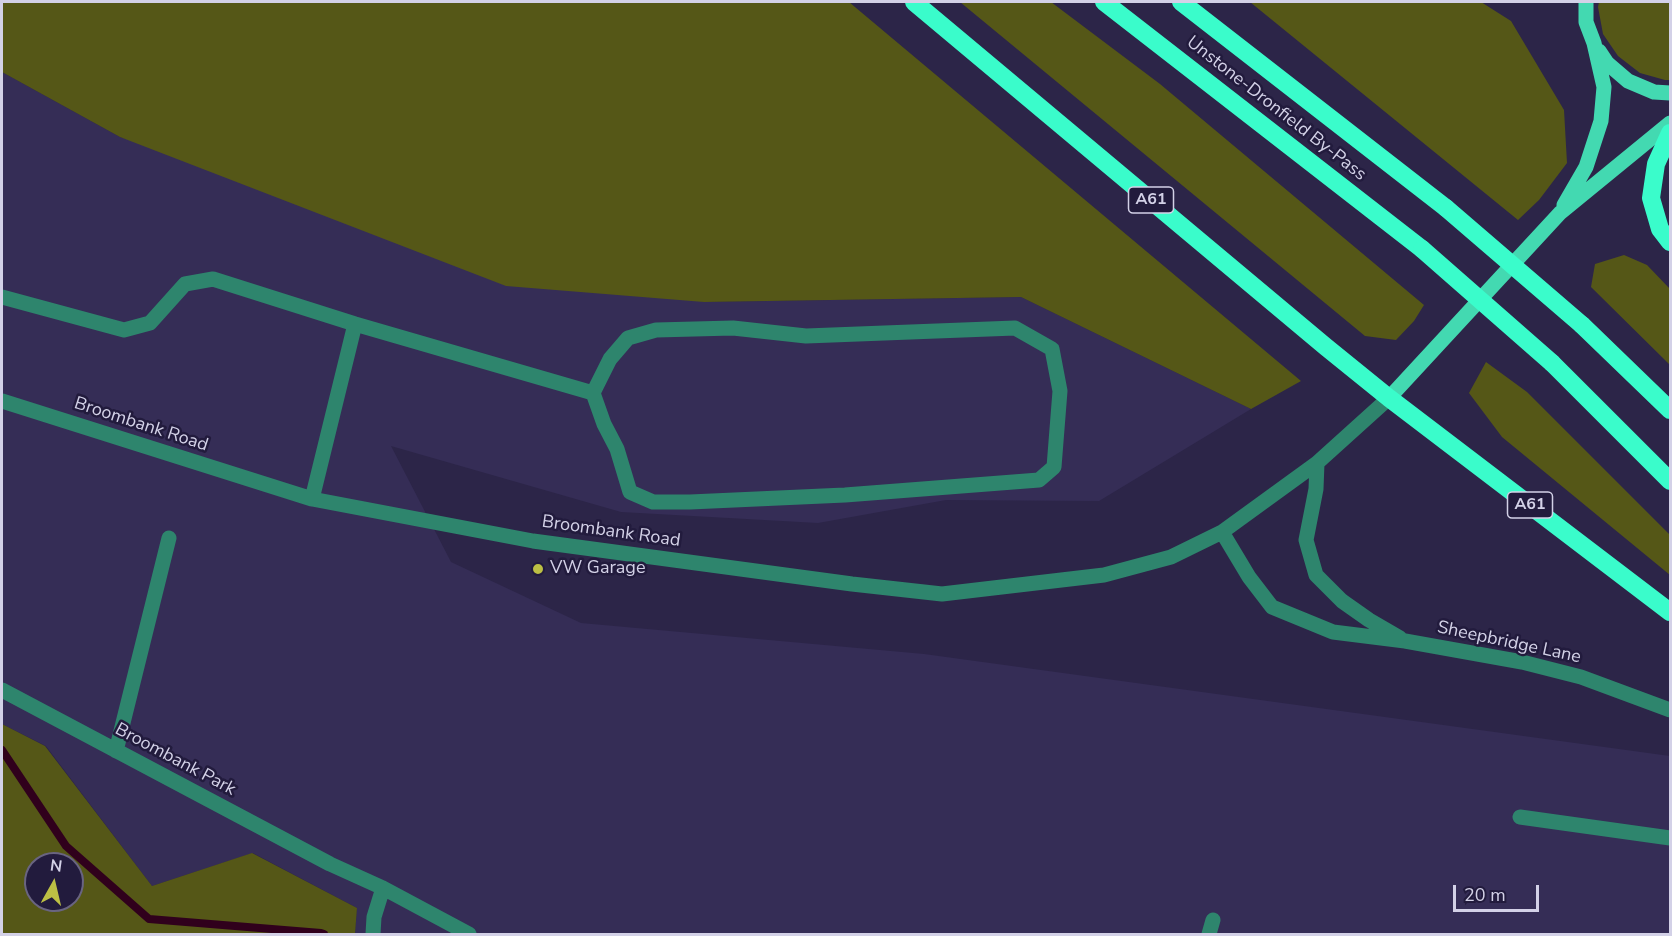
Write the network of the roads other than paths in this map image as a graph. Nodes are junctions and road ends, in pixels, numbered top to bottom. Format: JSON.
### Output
{"nodes":[{"id":1,"x":914,"y":2,"type":"edge"},
{"id":2,"x":1104,"y":2,"type":"edge"},
{"id":3,"x":1181,"y":2,"type":"edge"},
{"id":4,"x":1586,"y":2,"type":"edge"},
{"id":5,"x":1594,"y":44,"type":"junction"},
{"id":6,"x":1671,"y":93,"type":"edge"},
{"id":7,"x":1671,"y":123,"type":"edge"},
{"id":8,"x":1671,"y":133,"type":"edge"},
{"id":9,"x":1560,"y":213,"type":"junction"},
{"id":10,"x":1671,"y":242,"type":"edge"},
{"id":11,"x":2,"y":297,"type":"edge"},
{"id":12,"x":354,"y":324,"type":"junction"},
{"id":13,"x":593,"y":393,"type":"junction"},
{"id":14,"x":1389,"y":398,"type":"junction"},
{"id":15,"x":2,"y":401,"type":"edge"},
{"id":16,"x":1671,"y":410,"type":"edge"},
{"id":17,"x":1317,"y":463,"type":"junction"},
{"id":18,"x":1671,"y":481,"type":"edge"},
{"id":19,"x":312,"y":499,"type":"junction"},
{"id":20,"x":1222,"y":532,"type":"junction"},
{"id":21,"x":169,"y":538,"type":"dead end"},
{"id":22,"x":1671,"y":612,"type":"edge"},
{"id":23,"x":1405,"y":641,"type":"junction"},
{"id":24,"x":2,"y":690,"type":"edge"},
{"id":25,"x":1671,"y":710,"type":"edge"},
{"id":26,"x":116,"y":751,"type":"junction"},
{"id":27,"x":1520,"y":817,"type":"dead end"},
{"id":28,"x":1671,"y":838,"type":"edge"},
{"id":29,"x":383,"y":888,"type":"junction"},
{"id":30,"x":373,"y":934,"type":"edge"},
{"id":31,"x":469,"y":934,"type":"edge"}],
"edges":[{"from":1,"to":14,"type":"highway","number":"A61"},
{"from":2,"to":18,"type":"highway","name":"Unstone-Dronfield By-Pass","bridge":true},
{"from":3,"to":16,"type":"highway","name":"Unstone-Dronfield By-Pass","bridge":true},
{"from":4,"to":5,"type":"main road"},
{"from":5,"to":6,"type":"main road"},
{"from":5,"to":9,"type":"main road"},
{"from":7,"to":9,"type":"main road"},
{"from":8,"to":10,"type":"highway"},
{"from":9,"to":14,"type":"main road"},
{"from":11,"to":12,"type":"street"},
{"from":12,"to":13,"type":"street"},
{"from":12,"to":19,"type":"street"},
{"from":13,"to":13,"type":"street"},
{"from":14,"to":17,"type":"street","name":"Broombank Road"},
{"from":14,"to":22,"type":"highway","number":"A61"},
{"from":15,"to":19,"type":"street","name":"Broombank Road"},
{"from":17,"to":20,"type":"street","name":"Broombank Road"},
{"from":17,"to":23,"type":"street","name":"Sheepbridge Lane"},
{"from":19,"to":20,"type":"street","name":"Broombank Road"},
{"from":20,"to":23,"type":"street","name":"Sheepbridge Lane"},
{"from":21,"to":26,"type":"street"},
{"from":23,"to":25,"type":"street","name":"Sheepbridge Lane"},
{"from":24,"to":26,"type":"street","name":"Broombank Park"},
{"from":26,"to":29,"type":"street","name":"Broombank Park"},
{"from":27,"to":28,"type":"street"},
{"from":29,"to":30,"type":"street"},
{"from":29,"to":31,"type":"street","name":"Broombank Park"}]}
